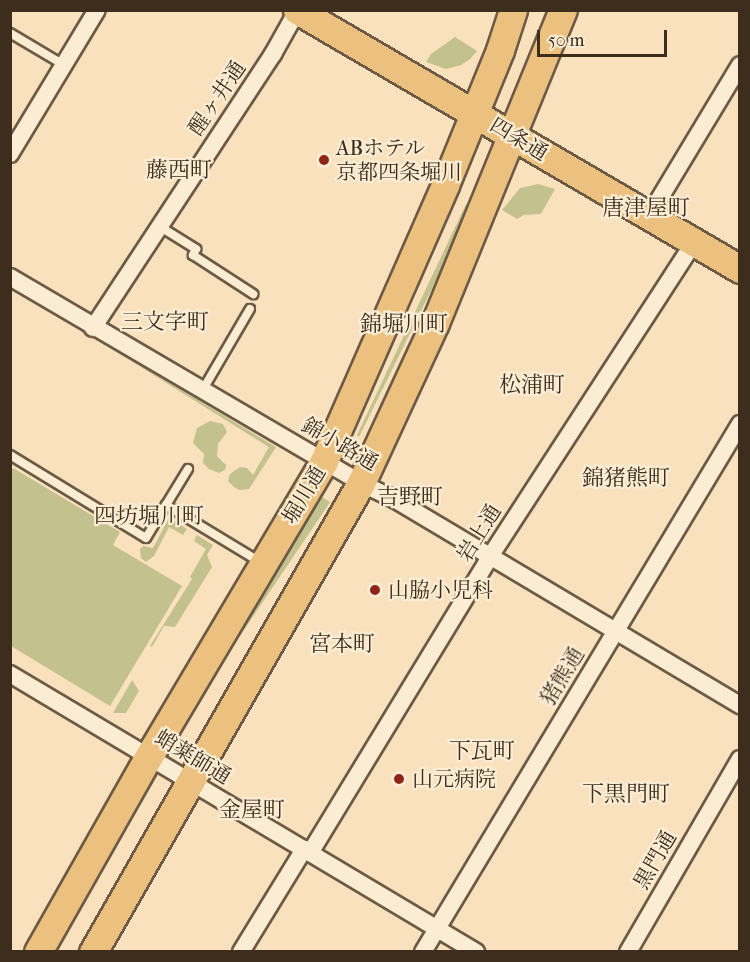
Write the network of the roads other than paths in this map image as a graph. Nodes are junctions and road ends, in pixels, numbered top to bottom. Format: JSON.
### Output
{"nodes":[{"id":1,"x":97,"y":10,"type":"edge"},
{"id":2,"x":297,"y":10,"type":"edge"},
{"id":3,"x":513,"y":10,"type":"edge"},
{"id":4,"x":563,"y":10,"type":"edge"},
{"id":5,"x":326,"y":18,"type":"edge"},
{"id":6,"x":10,"y":33,"type":"edge"},
{"id":7,"x":64,"y":65,"type":"junction"},
{"id":8,"x":740,"y":65,"type":"edge"},
{"id":9,"x":474,"y":112,"type":"junction"},
{"id":10,"x":512,"y":135,"type":"junction"},
{"id":11,"x":10,"y":154,"type":"edge"},
{"id":12,"x":649,"y":216,"type":"junction"},
{"id":13,"x":159,"y":226,"type":"junction"},
{"id":14,"x":694,"y":242,"type":"junction"},
{"id":15,"x":740,"y":269,"type":"edge"},
{"id":16,"x":10,"y":278,"type":"edge"},
{"id":17,"x":252,"y":294,"type":"dead end"},
{"id":18,"x":250,"y":309,"type":"dead end"},
{"id":19,"x":93,"y":328,"type":"junction"},
{"id":20,"x":202,"y":391,"type":"junction"},
{"id":21,"x":740,"y":424,"type":"edge"},
{"id":22,"x":10,"y":455,"type":"edge"},
{"id":23,"x":324,"y":461,"type":"junction"},
{"id":24,"x":188,"y":469,"type":"dead end"},
{"id":25,"x":361,"y":483,"type":"junction"},
{"id":26,"x":166,"y":506,"type":"junction"},
{"id":27,"x":491,"y":555,"type":"junction"},
{"id":28,"x":263,"y":563,"type":"junction"},
{"id":29,"x":616,"y":630,"type":"junction"},
{"id":30,"x":10,"y":674,"type":"edge"},
{"id":31,"x":740,"y":705,"type":"edge"},
{"id":32,"x":148,"y":756,"type":"junction"},
{"id":33,"x":740,"y":759,"type":"edge"},
{"id":34,"x":190,"y":781,"type":"junction"},
{"id":35,"x":307,"y":851,"type":"junction"},
{"id":36,"x":437,"y":929,"type":"junction"},
{"id":37,"x":38,"y":951,"type":"edge"},
{"id":38,"x":93,"y":951,"type":"edge"},
{"id":39,"x":241,"y":951,"type":"edge"},
{"id":40,"x":423,"y":951,"type":"edge"},
{"id":41,"x":476,"y":951,"type":"edge"},
{"id":42,"x":628,"y":951,"type":"edge"}],
"edges":[{"from":1,"to":7,"type":"street"},
{"from":2,"to":5,"type":"main road","name":"四条通"},
{"from":2,"to":13,"type":"street","name":"醒ヶ井通"},
{"from":3,"to":9,"type":"main road","name":"堀川通"},
{"from":4,"to":10,"type":"main road","name":"堀川通"},
{"from":5,"to":9,"type":"main road","name":"四条通"},
{"from":6,"to":7,"type":"lane"},
{"from":7,"to":11,"type":"street"},
{"from":8,"to":12,"type":"street"},
{"from":9,"to":10,"type":"main road","name":"四条通"},
{"from":9,"to":23,"type":"main road","name":"堀川通"},
{"from":10,"to":12,"type":"main road","name":"四条通"},
{"from":10,"to":25,"type":"main road","name":"堀川通"},
{"from":12,"to":14,"type":"main road","name":"四条通"},
{"from":13,"to":17,"type":"lane"},
{"from":13,"to":19,"type":"street","name":"醒ヶ井通"},
{"from":14,"to":15,"type":"main road","name":"四条通"},
{"from":14,"to":27,"type":"street","name":"岩上通"},
{"from":16,"to":19,"type":"street","name":"錦小路通"},
{"from":18,"to":20,"type":"lane"},
{"from":19,"to":20,"type":"street","name":"錦小路通"},
{"from":20,"to":23,"type":"street","name":"錦小路通"},
{"from":21,"to":29,"type":"street","name":"猪熊通"},
{"from":22,"to":26,"type":"lane"},
{"from":23,"to":25,"type":"street","name":"錦小路通"},
{"from":23,"to":28,"type":"main road","name":"堀川通"},
{"from":24,"to":26,"type":"lane"},
{"from":25,"to":27,"type":"street","name":"錦小路通"},
{"from":25,"to":34,"type":"main road","name":"堀川通"},
{"from":26,"to":28,"type":"lane"},
{"from":27,"to":29,"type":"street","name":"錦小路通"},
{"from":27,"to":35,"type":"street","name":"岩上通"},
{"from":28,"to":32,"type":"main road","name":"堀川通"},
{"from":29,"to":31,"type":"street","name":"錦小路通"},
{"from":29,"to":36,"type":"street","name":"猪熊通"},
{"from":30,"to":32,"type":"street","name":"蛸薬師通"},
{"from":32,"to":34,"type":"street","name":"蛸薬師通"},
{"from":32,"to":37,"type":"main road","name":"堀川通"},
{"from":33,"to":42,"type":"street","name":"黒門通"},
{"from":34,"to":35,"type":"street","name":"蛸薬師通"},
{"from":34,"to":38,"type":"main road","name":"堀川通"},
{"from":35,"to":36,"type":"street","name":"蛸薬師通"},
{"from":35,"to":39,"type":"street","name":"岩上通"},
{"from":36,"to":40,"type":"street","name":"猪熊通"},
{"from":36,"to":41,"type":"street","name":"蛸薬師通"}]}
